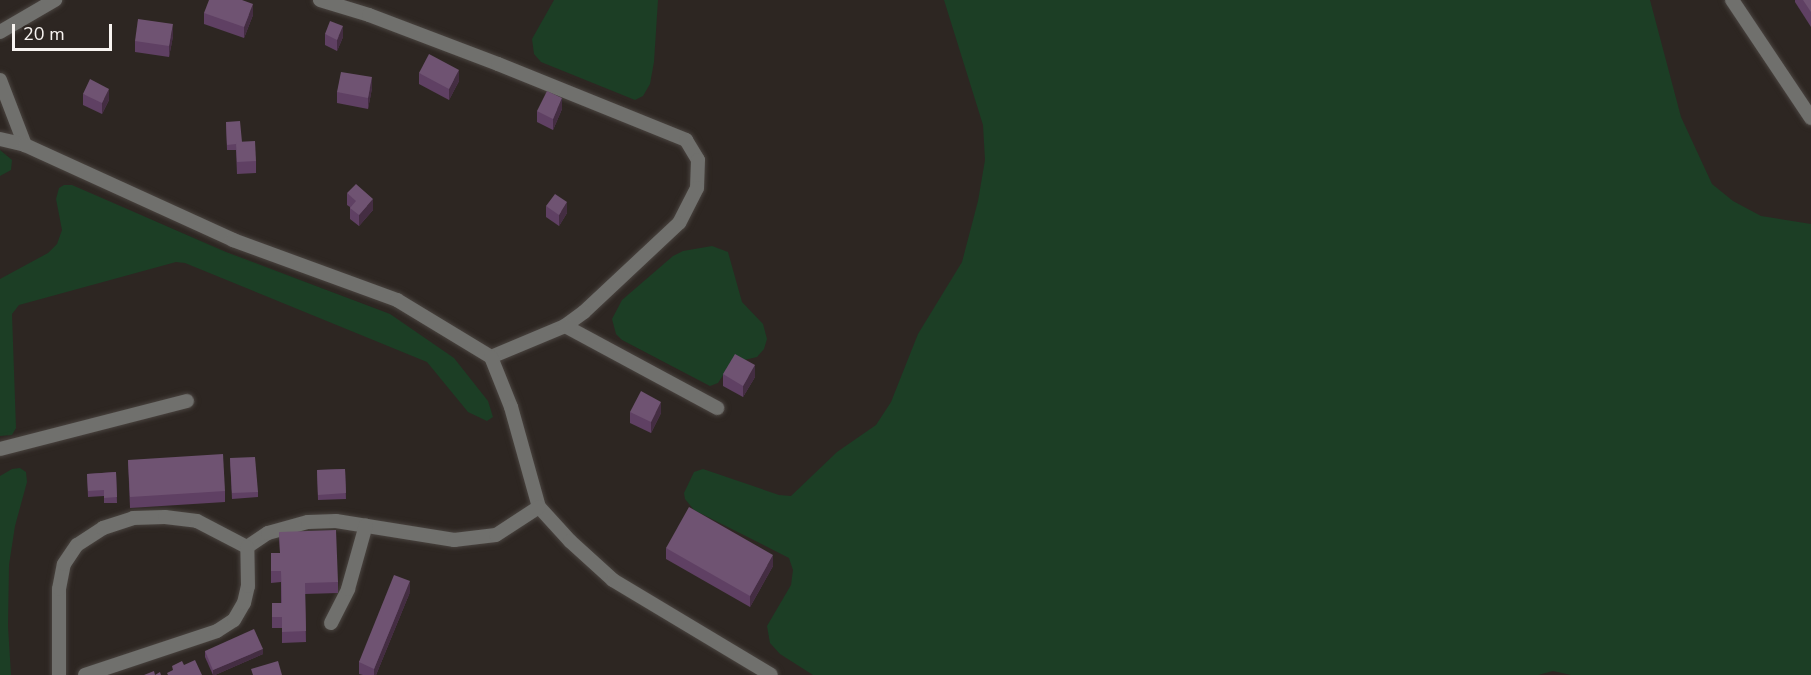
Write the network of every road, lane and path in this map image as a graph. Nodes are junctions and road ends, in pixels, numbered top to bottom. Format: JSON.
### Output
{"nodes":[{"id":1,"x":55,"y":0,"type":"edge"},
{"id":2,"x":320,"y":0,"type":"edge"},
{"id":3,"x":1732,"y":0,"type":"edge"},
{"id":4,"x":0,"y":33,"type":"edge"},
{"id":5,"x":0,"y":80,"type":"edge"},
{"id":6,"x":1811,"y":118,"type":"edge"},
{"id":7,"x":0,"y":139,"type":"edge"},
{"id":8,"x":25,"y":145,"type":"junction"},
{"id":9,"x":565,"y":326,"type":"junction"},
{"id":10,"x":491,"y":357,"type":"junction"},
{"id":11,"x":187,"y":401,"type":"dead end"},
{"id":12,"x":717,"y":408,"type":"dead end"},
{"id":13,"x":0,"y":449,"type":"edge"},
{"id":14,"x":539,"y":507,"type":"junction"},
{"id":15,"x":366,"y":525,"type":"junction"},
{"id":16,"x":248,"y":547,"type":"junction"},
{"id":17,"x":331,"y":623,"type":"dead end"},
{"id":18,"x":59,"y":675,"type":"edge"},
{"id":19,"x":85,"y":675,"type":"edge"},
{"id":20,"x":771,"y":675,"type":"edge"}],
"edges":[{"from":1,"to":4,"type":"lane"},
{"from":2,"to":9,"type":"lane"},
{"from":3,"to":6,"type":"lane"},
{"from":5,"to":8,"type":"lane"},
{"from":7,"to":8,"type":"lane"},
{"from":8,"to":10,"type":"lane"},
{"from":9,"to":10,"type":"lane"},
{"from":9,"to":12,"type":"lane"},
{"from":10,"to":14,"type":"lane"},
{"from":11,"to":13,"type":"lane"},
{"from":14,"to":15,"type":"lane"},
{"from":14,"to":20,"type":"lane"},
{"from":15,"to":16,"type":"lane"},
{"from":15,"to":17,"type":"lane"},
{"from":16,"to":18,"type":"lane"},
{"from":16,"to":19,"type":"lane"}]}
